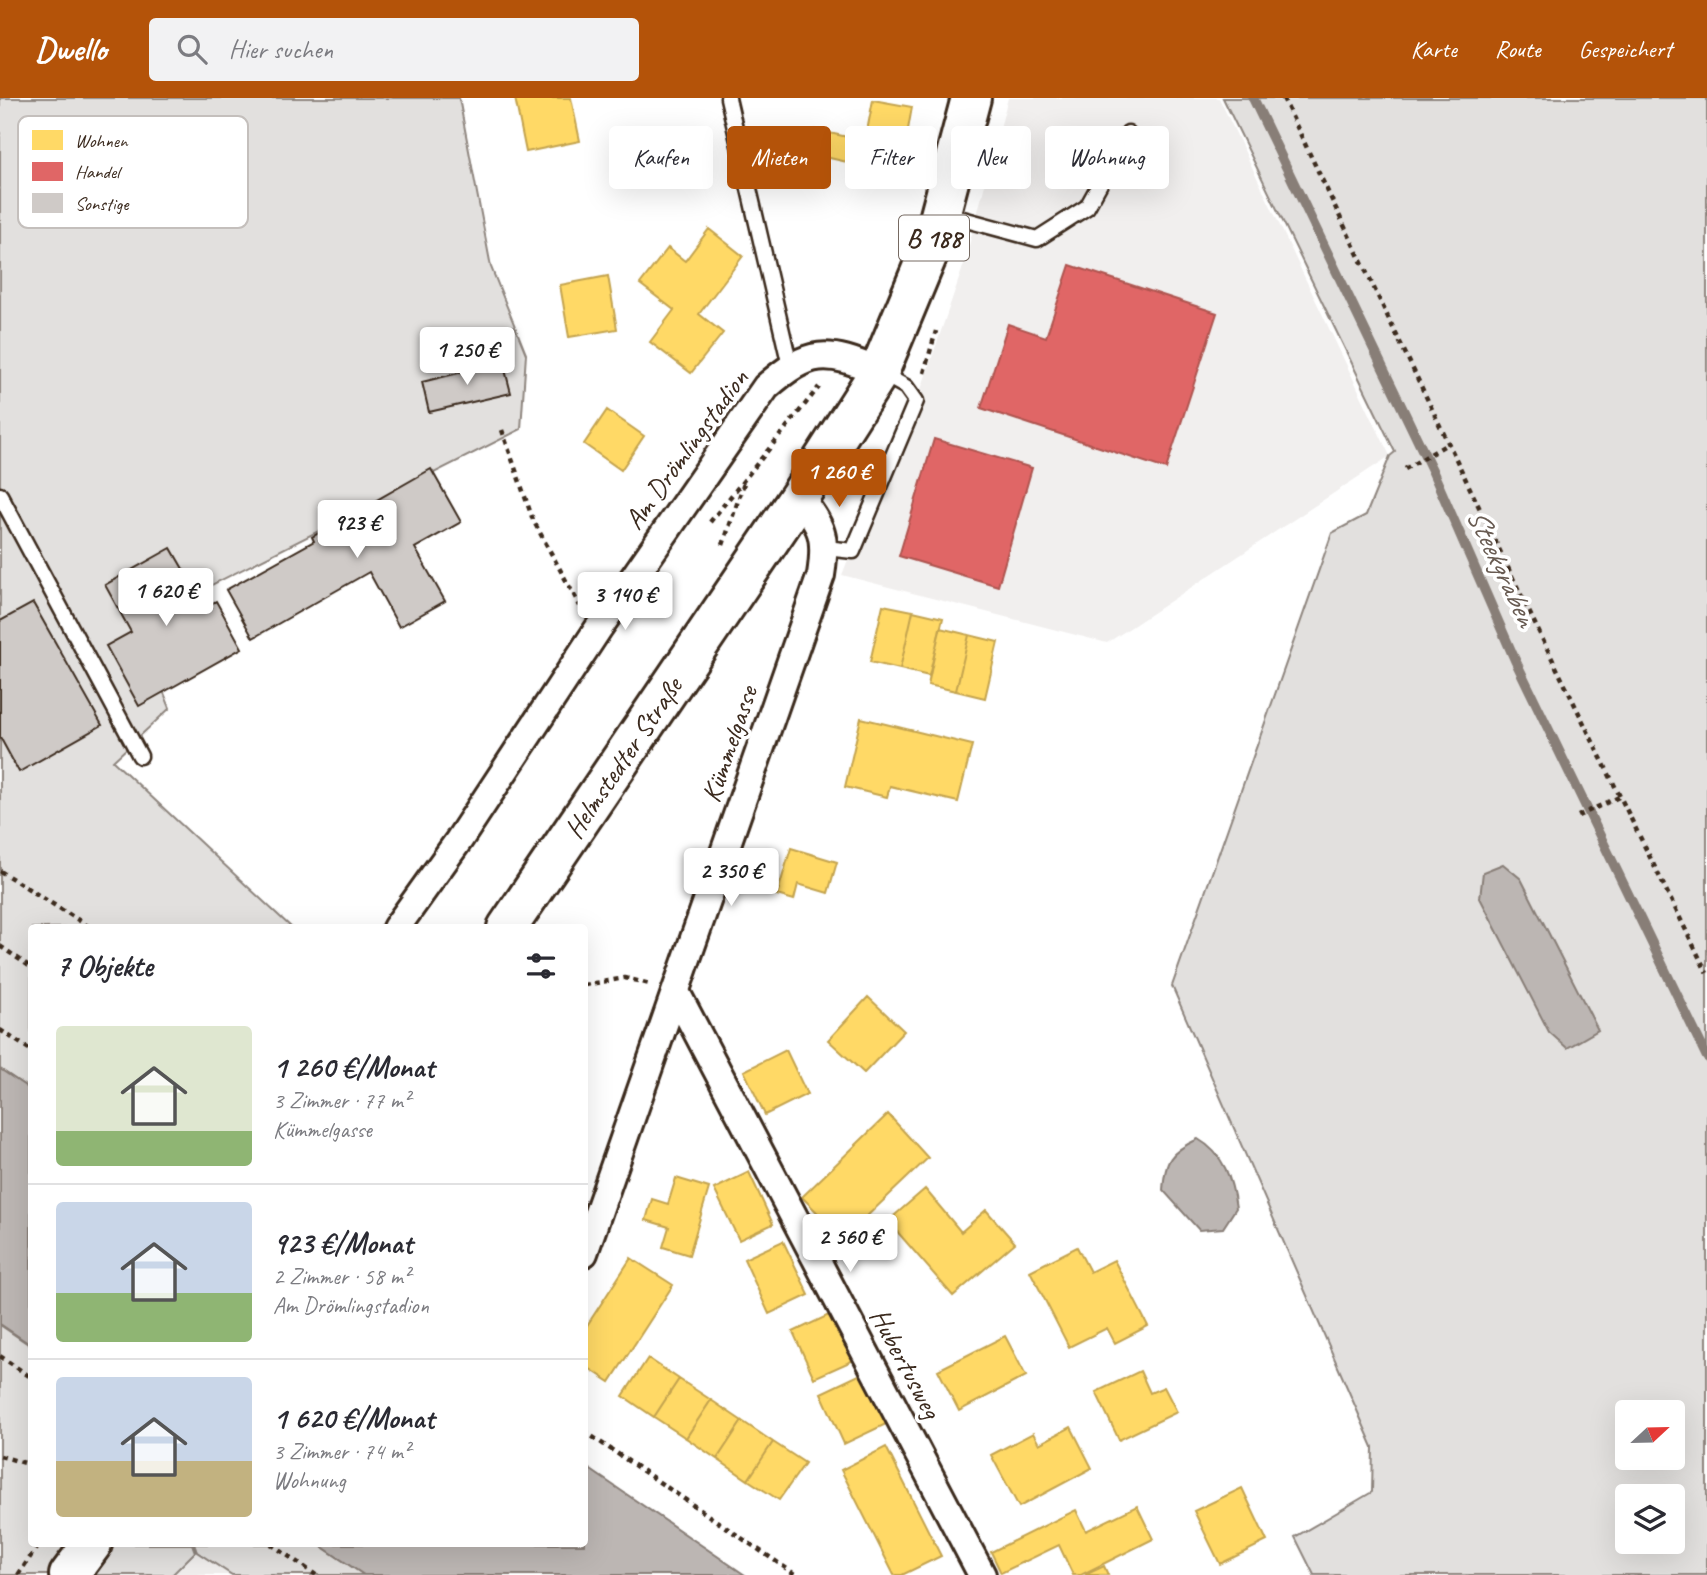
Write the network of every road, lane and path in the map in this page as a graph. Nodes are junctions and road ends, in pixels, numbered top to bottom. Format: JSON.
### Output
{"nodes":[{"id":1,"x":728,"y":98,"type":"edge"},
{"id":2,"x":971,"y":98,"type":"edge"},
{"id":3,"x":1283,"y":98,"type":"edge"},
{"id":4,"x":1097,"y":189,"type":"edge"},
{"id":5,"x":942,"y":213,"type":"junction"},
{"id":6,"x":844,"y":356,"type":"junction"},
{"id":7,"x":790,"y":366,"type":"junction"},
{"id":8,"x":878,"y":372,"type":"junction"},
{"id":9,"x":502,"y":430,"type":"dead end"},
{"id":10,"x":1449,"y":443,"type":"junction"},
{"id":11,"x":1405,"y":468,"type":"dead end"},
{"id":12,"x":746,"y":479,"type":"dead end"},
{"id":13,"x":0,"y":495,"type":"edge"},
{"id":14,"x":799,"y":497,"type":"junction"},
{"id":15,"x":825,"y":548,"type":"junction"},
{"id":16,"x":598,"y":629,"type":"junction"},
{"id":17,"x":140,"y":756,"type":"dead end"},
{"id":18,"x":1619,"y":797,"type":"junction"},
{"id":19,"x":1578,"y":816,"type":"dead end"},
{"id":20,"x":0,"y":871,"type":"edge"},
{"id":21,"x":85,"y":924,"type":"edge"},
{"id":22,"x":399,"y":924,"type":"edge"},
{"id":23,"x":510,"y":924,"type":"edge"},
{"id":24,"x":0,"y":946,"type":"edge"},
{"id":25,"x":28,"y":965,"type":"edge"},
{"id":26,"x":1707,"y":973,"type":"edge"},
{"id":27,"x":588,"y":984,"type":"edge"},
{"id":28,"x":677,"y":994,"type":"junction"},
{"id":29,"x":0,"y":1030,"type":"edge"},
{"id":30,"x":28,"y":1048,"type":"edge"},
{"id":31,"x":588,"y":1243,"type":"edge"},
{"id":32,"x":0,"y":1356,"type":"edge"},
{"id":33,"x":28,"y":1375,"type":"edge"},
{"id":34,"x":588,"y":1434,"type":"edge"},
{"id":35,"x":0,"y":1456,"type":"edge"},
{"id":36,"x":28,"y":1464,"type":"edge"},
{"id":37,"x":37,"y":1547,"type":"edge"},
{"id":38,"x":90,"y":1547,"type":"edge"},
{"id":39,"x":275,"y":1547,"type":"edge"},
{"id":40,"x":18,"y":1575,"type":"edge"},
{"id":41,"x":69,"y":1575,"type":"edge"},
{"id":42,"x":316,"y":1575,"type":"edge"},
{"id":43,"x":796,"y":1575,"type":"edge"},
{"id":44,"x":982,"y":1575,"type":"edge"}],
"edges":[{"from":1,"to":7,"type":"lane"},
{"from":2,"to":5,"type":"main road","name":"Helmstedter Straße","number":"B 188"},
{"from":3,"to":10,"type":"path"},
{"from":4,"to":5,"type":"lane"},
{"from":5,"to":8,"type":"main road","name":"Helmstedter Straße","number":"B 188"},
{"from":6,"to":7,"type":"street","name":"Am Drömlingstadion"},
{"from":6,"to":8,"type":"street","name":"Am Drömlingstadion"},
{"from":6,"to":12,"type":"path"},
{"from":7,"to":16,"type":"street","name":"Am Drömlingstadion"},
{"from":8,"to":14,"type":"main road","name":"Helmstedter Straße","number":"B 188"},
{"from":8,"to":15,"type":"lane"},
{"from":9,"to":16,"type":"path"},
{"from":10,"to":11,"type":"path"},
{"from":10,"to":18,"type":"path"},
{"from":13,"to":17,"type":"lane"},
{"from":14,"to":15,"type":"street"},
{"from":14,"to":23,"type":"main road","name":"Helmstedter Straße","number":"B 188"},
{"from":15,"to":28,"type":"street","name":"Kümmelgasse"},
{"from":16,"to":22,"type":"street","name":"Am Drömlingstadion"},
{"from":18,"to":19,"type":"path"},
{"from":18,"to":26,"type":"path"},
{"from":20,"to":21,"type":"path"},
{"from":24,"to":25,"type":"path"},
{"from":27,"to":28,"type":"path"},
{"from":28,"to":31,"type":"street","name":"Kümmelgasse"},
{"from":28,"to":44,"type":"street","name":"Hubertusweg"},
{"from":29,"to":30,"type":"path"},
{"from":32,"to":33,"type":"path"},
{"from":34,"to":43,"type":"path"},
{"from":35,"to":36,"type":"path"},
{"from":37,"to":40,"type":"path"},
{"from":38,"to":41,"type":"main road"},
{"from":39,"to":42,"type":"path"}]}
